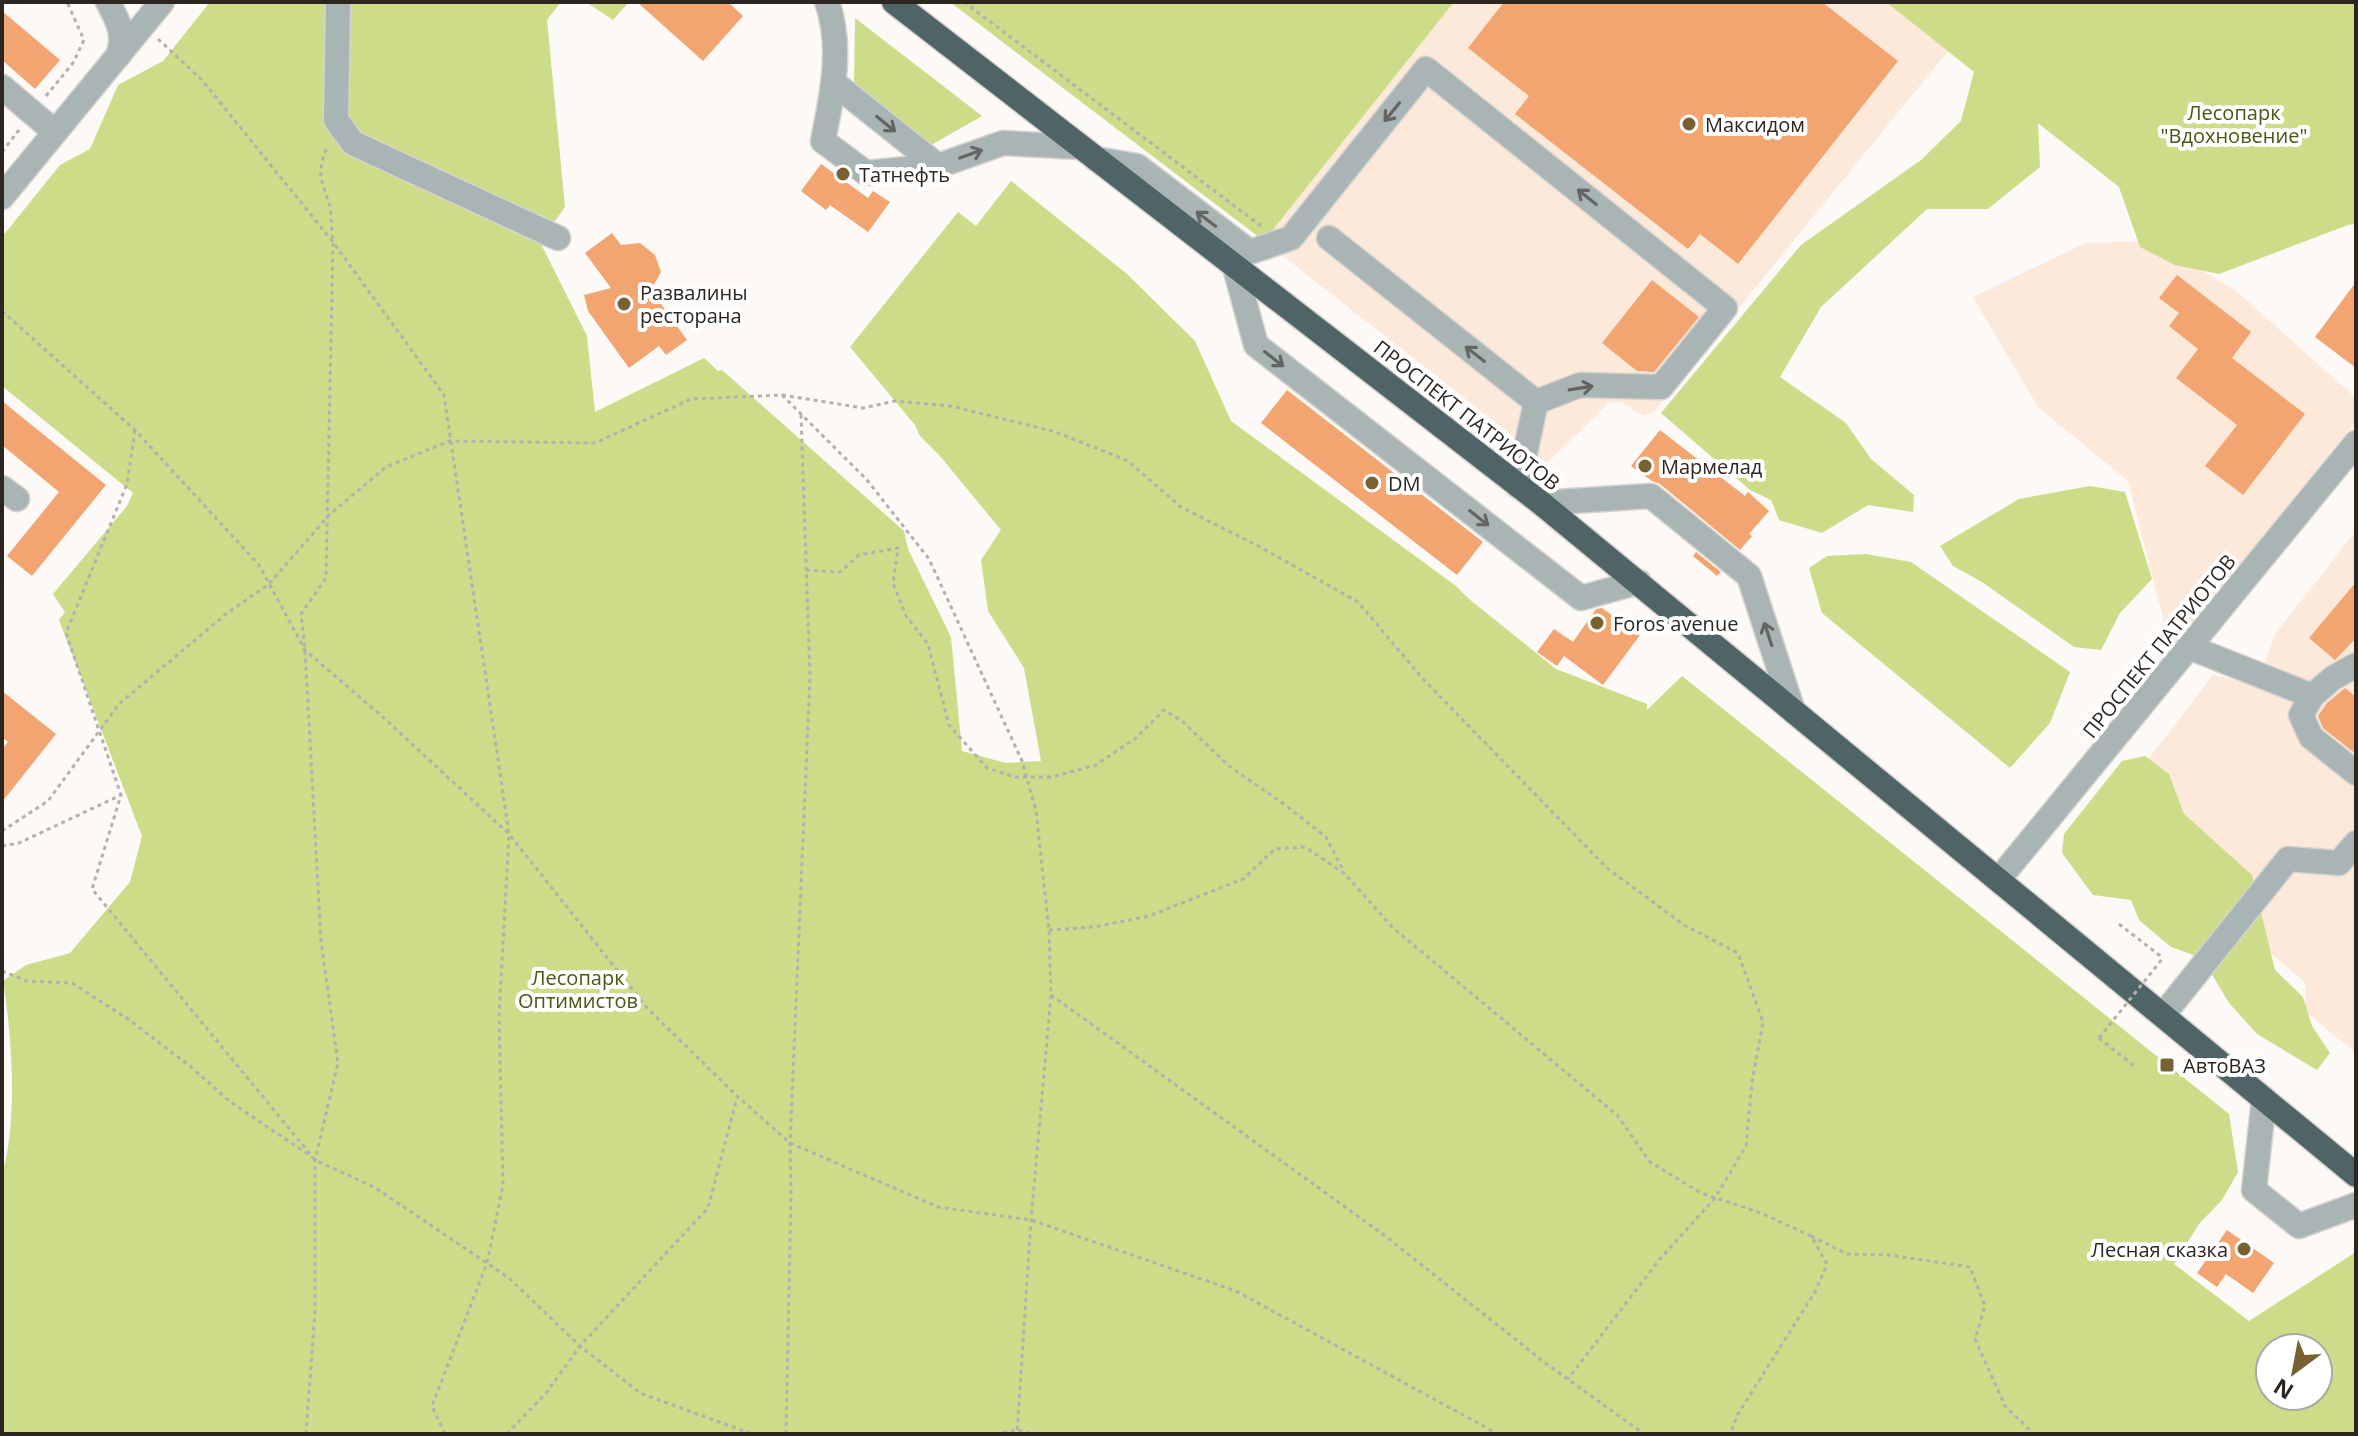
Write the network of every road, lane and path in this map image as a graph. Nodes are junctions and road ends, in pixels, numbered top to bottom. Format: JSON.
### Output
{"nodes":[{"id":1,"x":67,"y":2,"type":"edge"},
{"id":2,"x":162,"y":2,"type":"edge"},
{"id":3,"x":338,"y":2,"type":"edge"},
{"id":4,"x":827,"y":2,"type":"edge"},
{"id":5,"x":894,"y":2,"type":"edge"},
{"id":6,"x":964,"y":2,"type":"edge"},
{"id":7,"x":112,"y":10,"type":"edge"},
{"id":8,"x":143,"y":26,"type":"junction"},
{"id":9,"x":117,"y":58,"type":"junction"},
{"id":10,"x":834,"y":83,"type":"junction"},
{"id":11,"x":2,"y":87,"type":"edge"},
{"id":12,"x":33,"y":113,"type":"junction"},
{"id":13,"x":336,"y":120,"type":"junction"},
{"id":14,"x":55,"y":132,"type":"junction"},
{"id":15,"x":2,"y":152,"type":"edge"},
{"id":16,"x":1088,"y":153,"type":"junction"},
{"id":17,"x":938,"y":166,"type":"junction"},
{"id":18,"x":2,"y":197,"type":"edge"},
{"id":19,"x":558,"y":238,"type":"dead end"},
{"id":20,"x":1329,"y":238,"type":"dead end"},
{"id":21,"x":1285,"y":241,"type":"junction"},
{"id":22,"x":333,"y":242,"type":"junction"},
{"id":23,"x":1234,"y":264,"type":"junction"},
{"id":24,"x":2,"y":311,"type":"edge"},
{"id":25,"x":782,"y":395,"type":"junction"},
{"id":26,"x":1536,"y":402,"type":"junction"},
{"id":27,"x":801,"y":415,"type":"junction"},
{"id":28,"x":135,"y":430,"type":"junction"},
{"id":29,"x":450,"y":441,"type":"junction"},
{"id":30,"x":2356,"y":443,"type":"edge"},
{"id":31,"x":1518,"y":486,"type":"junction"},
{"id":32,"x":1541,"y":503,"type":"junction"},
{"id":33,"x":329,"y":515,"type":"junction"},
{"id":34,"x":806,"y":570,"type":"junction"},
{"id":35,"x":1639,"y":582,"type":"junction"},
{"id":36,"x":269,"y":584,"type":"junction"},
{"id":37,"x":2189,"y":647,"type":"junction"},
{"id":38,"x":305,"y":650,"type":"junction"},
{"id":39,"x":2356,"y":665,"type":"edge"},
{"id":40,"x":2312,"y":696,"type":"junction"},
{"id":41,"x":1792,"y":708,"type":"junction"},
{"id":42,"x":100,"y":732,"type":"junction"},
{"id":43,"x":2356,"y":773,"type":"edge"},
{"id":44,"x":1026,"y":777,"type":"junction"},
{"id":45,"x":121,"y":795,"type":"junction"},
{"id":46,"x":2,"y":831,"type":"edge"},
{"id":47,"x":509,"y":834,"type":"junction"},
{"id":48,"x":2356,"y":843,"type":"edge"},
{"id":49,"x":2,"y":846,"type":"edge"},
{"id":50,"x":1345,"y":874,"type":"junction"},
{"id":51,"x":1999,"y":879,"type":"junction"},
{"id":52,"x":2119,"y":924,"type":"dead end"},
{"id":53,"x":1049,"y":930,"type":"junction"},
{"id":54,"x":2,"y":971,"type":"edge"},
{"id":55,"x":1051,"y":995,"type":"junction"},
{"id":56,"x":2163,"y":1015,"type":"junction"},
{"id":57,"x":2134,"y":1066,"type":"dead end"},
{"id":58,"x":737,"y":1096,"type":"junction"},
{"id":59,"x":2264,"y":1099,"type":"junction"},
{"id":60,"x":790,"y":1143,"type":"junction"},
{"id":61,"x":315,"y":1160,"type":"junction"},
{"id":62,"x":2356,"y":1175,"type":"edge"},
{"id":63,"x":1715,"y":1198,"type":"junction"},
{"id":64,"x":2356,"y":1205,"type":"edge"},
{"id":65,"x":1031,"y":1220,"type":"junction"},
{"id":66,"x":1811,"y":1236,"type":"junction"},
{"id":67,"x":487,"y":1263,"type":"junction"},
{"id":68,"x":580,"y":1346,"type":"junction"},
{"id":69,"x":1568,"y":1379,"type":"junction"},
{"id":70,"x":1017,"y":1432,"type":"edge"},
{"id":71,"x":306,"y":1434,"type":"edge"},
{"id":72,"x":445,"y":1434,"type":"edge"},
{"id":73,"x":507,"y":1434,"type":"edge"},
{"id":74,"x":752,"y":1434,"type":"edge"},
{"id":75,"x":786,"y":1434,"type":"edge"},
{"id":76,"x":995,"y":1434,"type":"edge"},
{"id":77,"x":1032,"y":1434,"type":"edge"},
{"id":78,"x":1498,"y":1434,"type":"edge"},
{"id":79,"x":1644,"y":1434,"type":"edge"},
{"id":80,"x":1730,"y":1434,"type":"edge"},
{"id":81,"x":2034,"y":1434,"type":"edge"}],
"edges":[{"from":1,"to":12,"type":"path"},
{"from":2,"to":8,"type":"street"},
{"from":3,"to":13,"type":"street"},
{"from":4,"to":10,"type":"street"},
{"from":5,"to":16,"type":"highway","name":"ПРОСПЕКТ ПАТРИОТОВ"},
{"from":6,"to":21,"type":"path"},
{"from":7,"to":8,"type":"street"},
{"from":7,"to":9,"type":"street"},
{"from":8,"to":9,"type":"street"},
{"from":8,"to":22,"type":"path"},
{"from":9,"to":14,"type":"street"},
{"from":10,"to":17,"type":"street","one_way":true},
{"from":10,"to":17,"type":"street"},
{"from":11,"to":12,"type":"street"},
{"from":12,"to":14,"type":"street"},
{"from":12,"to":15,"type":"path"},
{"from":13,"to":19,"type":"street"},
{"from":13,"to":22,"type":"path"},
{"from":14,"to":18,"type":"street"},
{"from":17,"to":16,"type":"street","one_way":true},
{"from":21,"to":16,"type":"street","one_way":true},
{"from":16,"to":23,"type":"highway","name":"ПРОСПЕКТ ПАТРИОТОВ"},
{"from":26,"to":20,"type":"street","one_way":true},
{"from":26,"to":21,"type":"street","one_way":true},
{"from":22,"to":29,"type":"path"},
{"from":22,"to":33,"type":"path"},
{"from":23,"to":31,"type":"highway","name":"ПРОСПЕКТ ПАТРИОТОВ"},
{"from":23,"to":35,"type":"street","one_way":true},
{"from":24,"to":28,"type":"path"},
{"from":25,"to":27,"type":"path"},
{"from":25,"to":29,"type":"path"},
{"from":25,"to":63,"type":"path"},
{"from":26,"to":31,"type":"street"},
{"from":27,"to":34,"type":"path"},
{"from":27,"to":44,"type":"path"},
{"from":28,"to":36,"type":"path"},
{"from":28,"to":42,"type":"path"},
{"from":29,"to":33,"type":"path"},
{"from":29,"to":47,"type":"path"},
{"from":30,"to":37,"type":"street","name":"ПРОСПЕКТ ПАТРИОТОВ"},
{"from":31,"to":32,"type":"highway","name":"ПРОСПЕКТ ПАТРИОТОВ"},
{"from":32,"to":35,"type":"highway","name":"ПРОСПЕКТ ПАТРИОТОВ"},
{"from":41,"to":32,"type":"street","one_way":true},
{"from":33,"to":36,"type":"path"},
{"from":33,"to":38,"type":"path"},
{"from":34,"to":44,"type":"path"},
{"from":34,"to":60,"type":"path"},
{"from":35,"to":41,"type":"highway","name":"ПРОСПЕКТ ПАТРИОТОВ"},
{"from":36,"to":38,"type":"path"},
{"from":36,"to":42,"type":"path"},
{"from":37,"to":40,"type":"street"},
{"from":37,"to":51,"type":"street","name":"ПРОСПЕКТ ПАТРИОТОВ"},
{"from":38,"to":47,"type":"path"},
{"from":38,"to":61,"type":"path"},
{"from":39,"to":40,"type":"street"},
{"from":40,"to":43,"type":"street"},
{"from":41,"to":51,"type":"highway","name":"ПРОСПЕКТ ПАТРИОТОВ"},
{"from":42,"to":45,"type":"path"},
{"from":42,"to":46,"type":"path"},
{"from":44,"to":50,"type":"path"},
{"from":44,"to":53,"type":"path"},
{"from":45,"to":49,"type":"path"},
{"from":45,"to":61,"type":"path"},
{"from":47,"to":58,"type":"path"},
{"from":47,"to":67,"type":"path"},
{"from":48,"to":56,"type":"street"},
{"from":50,"to":53,"type":"path"},
{"from":50,"to":63,"type":"path"},
{"from":51,"to":56,"type":"highway","name":"ПРОСПЕКТ ПАТРИОТОВ"},
{"from":52,"to":57,"type":"path","bridge":true},
{"from":53,"to":55,"type":"path"},
{"from":54,"to":61,"type":"path"},
{"from":55,"to":65,"type":"path"},
{"from":55,"to":69,"type":"path"},
{"from":56,"to":59,"type":"highway","name":"ПРОСПЕКТ ПАТРИОТОВ"},
{"from":58,"to":60,"type":"path"},
{"from":58,"to":68,"type":"path"},
{"from":59,"to":62,"type":"highway","name":"ПРОСПЕКТ ПАТРИОТОВ"},
{"from":59,"to":64,"type":"street"},
{"from":60,"to":65,"type":"path"},
{"from":60,"to":75,"type":"path"},
{"from":61,"to":67,"type":"path"},
{"from":61,"to":71,"type":"path"},
{"from":63,"to":66,"type":"path"},
{"from":63,"to":69,"type":"path"},
{"from":65,"to":70,"type":"path"},
{"from":65,"to":78,"type":"path"},
{"from":66,"to":80,"type":"path"},
{"from":66,"to":81,"type":"path"},
{"from":67,"to":68,"type":"path"},
{"from":67,"to":72,"type":"path"},
{"from":68,"to":73,"type":"path"},
{"from":68,"to":74,"type":"path"},
{"from":69,"to":79,"type":"path"},
{"from":70,"to":76,"type":"path"},
{"from":70,"to":77,"type":"path"}]}
